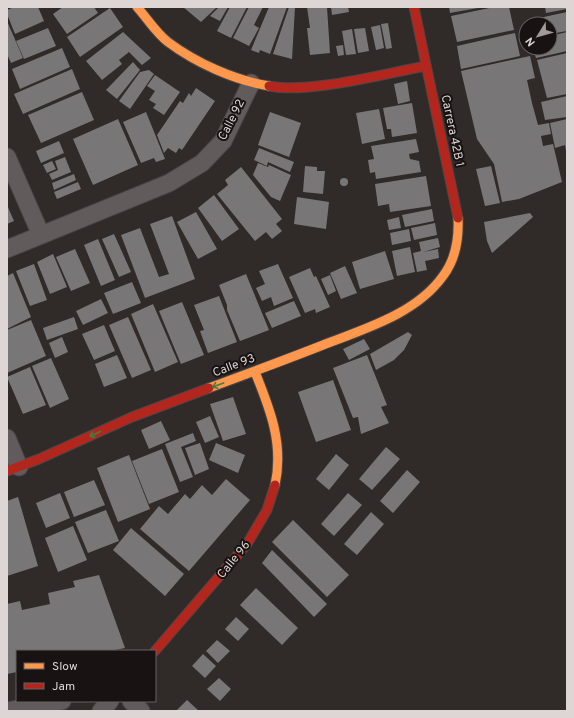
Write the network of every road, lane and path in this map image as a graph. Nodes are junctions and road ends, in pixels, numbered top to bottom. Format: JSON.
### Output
{"nodes":[{"id":1,"x":137,"y":7,"type":"edge"},
{"id":2,"x":414,"y":7,"type":"edge"},
{"id":3,"x":426,"y":66,"type":"junction"},
{"id":4,"x":251,"y":83,"type":"junction"},
{"id":5,"x":7,"y":157,"type":"edge"},
{"id":6,"x":41,"y":235,"type":"junction"},
{"id":7,"x":7,"y":249,"type":"edge"},
{"id":8,"x":453,"y":260,"type":"joint"},
{"id":9,"x":255,"y":372,"type":"junction"},
{"id":10,"x":7,"y":438,"type":"edge"},
{"id":11,"x":13,"y":469,"type":"edge"},
{"id":12,"x":156,"y":650,"type":"edge"},
{"id":13,"x":56,"y":702,"type":"edge"},
{"id":14,"x":109,"y":702,"type":"edge"},
{"id":15,"x":132,"y":702,"type":"edge"},
{"id":16,"x":7,"y":711,"type":"edge"},
{"id":17,"x":101,"y":711,"type":"edge"},
{"id":18,"x":141,"y":711,"type":"edge"}],
"edges":[{"from":1,"to":4,"type":"street"},
{"from":2,"to":3,"type":"street","name":"Carrera 42B 1"},
{"from":3,"to":4,"type":"street"},
{"from":3,"to":8,"type":"street","name":"Carrera 42B 1"},
{"from":4,"to":6,"type":"street","name":"Calle 92"},
{"from":5,"to":6,"type":"street"},
{"from":6,"to":7,"type":"street","name":"Calle 92"},
{"from":8,"to":9,"type":"street","name":"Calle 93"},
{"from":9,"to":11,"type":"street","name":"Calle 93","one_way":true},
{"from":9,"to":12,"type":"street","name":"Calle 96"},
{"from":10,"to":11,"type":"street"},
{"from":13,"to":16,"type":"street"},
{"from":14,"to":17,"type":"street"},
{"from":15,"to":18,"type":"street"}]}
